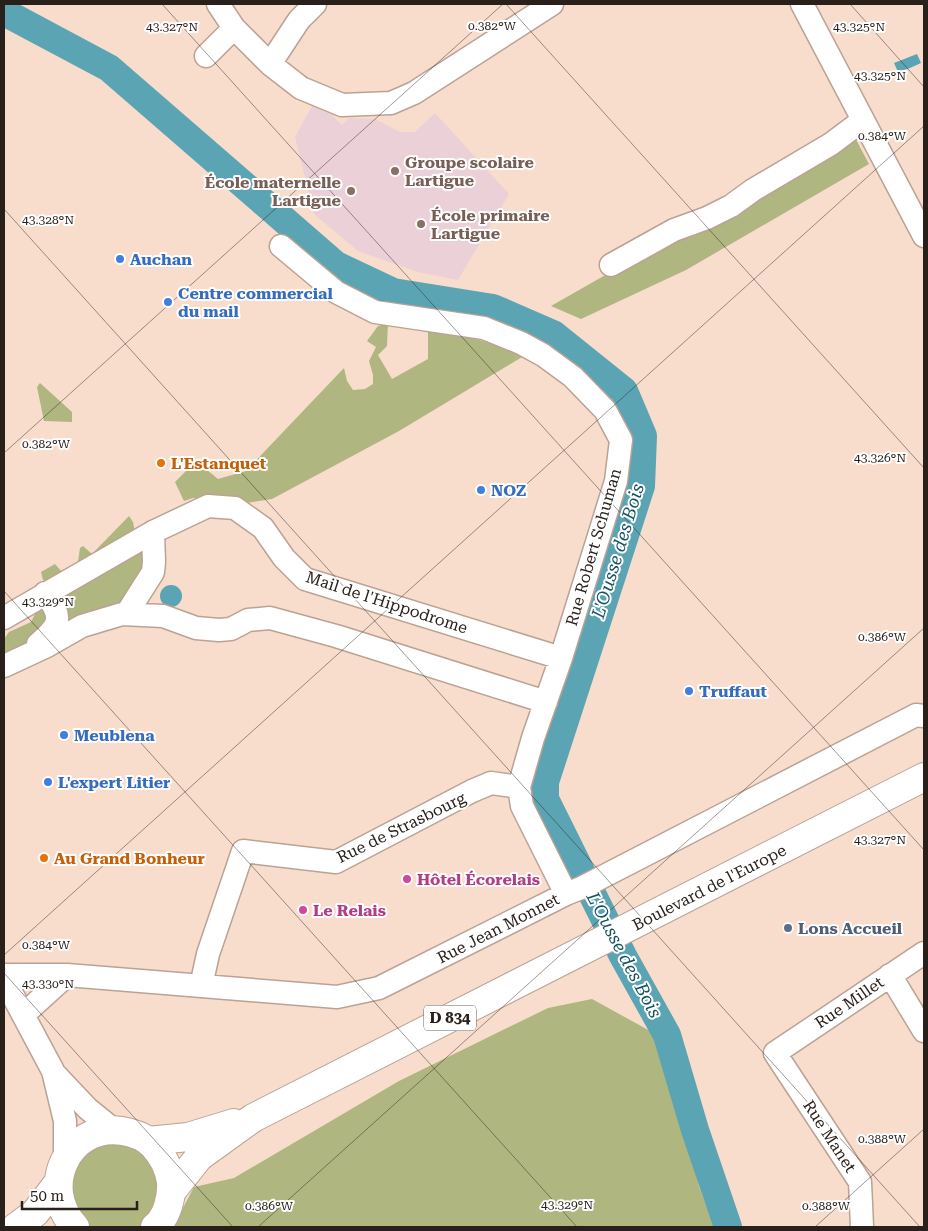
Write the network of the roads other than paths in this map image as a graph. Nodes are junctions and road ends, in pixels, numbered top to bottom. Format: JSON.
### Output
{"nodes":[{"id":1,"x":218,"y":4,"type":"edge"},
{"id":2,"x":315,"y":4,"type":"edge"},
{"id":3,"x":552,"y":4,"type":"edge"},
{"id":4,"x":802,"y":4,"type":"edge"},
{"id":5,"x":234,"y":28,"type":"junction"},
{"id":6,"x":206,"y":56,"type":"dead end"},
{"id":7,"x":270,"y":64,"type":"junction"},
{"id":8,"x":863,"y":120,"type":"junction"},
{"id":9,"x":921,"y":223,"type":"edge"},
{"id":10,"x":282,"y":246,"type":"dead end"},
{"id":11,"x":611,"y":265,"type":"dead end"},
{"id":12,"x":153,"y":532,"type":"junction"},
{"id":13,"x":45,"y":594,"type":"junction"},
{"id":14,"x":127,"y":614,"type":"junction"},
{"id":15,"x":4,"y":618,"type":"edge"},
{"id":16,"x":561,"y":658,"type":"junction"},
{"id":17,"x":9,"y":662,"type":"edge"},
{"id":18,"x":546,"y":702,"type":"junction"},
{"id":19,"x":924,"y":716,"type":"edge"},
{"id":20,"x":924,"y":777,"type":"edge"},
{"id":21,"x":520,"y":786,"type":"junction"},
{"id":22,"x":580,"y":888,"type":"junction"},
{"id":23,"x":924,"y":953,"type":"edge"},
{"id":24,"x":67,"y":974,"type":"junction"},
{"id":25,"x":4,"y":975,"type":"edge"},
{"id":26,"x":890,"y":975,"type":"junction"},
{"id":27,"x":4,"y":979,"type":"edge"},
{"id":28,"x":202,"y":986,"type":"junction"},
{"id":29,"x":23,"y":1014,"type":"junction"},
{"id":30,"x":924,"y":1031,"type":"edge"},
{"id":31,"x":775,"y":1052,"type":"joint"},
{"id":32,"x":53,"y":1071,"type":"junction"},
{"id":33,"x":253,"y":1118,"type":"junction"},
{"id":34,"x":114,"y":1130,"type":"junction"},
{"id":35,"x":148,"y":1141,"type":"junction"},
{"id":36,"x":62,"y":1171,"type":"junction"},
{"id":37,"x":172,"y":1192,"type":"junction"},
{"id":38,"x":157,"y":1226,"type":"edge"},
{"id":39,"x":16,"y":1227,"type":"edge"},
{"id":40,"x":75,"y":1227,"type":"edge"},
{"id":41,"x":862,"y":1227,"type":"edge"}],
"edges":[{"from":1,"to":5,"type":"street"},
{"from":2,"to":7,"type":"street"},
{"from":3,"to":7,"type":"street"},
{"from":4,"to":8,"type":"street"},
{"from":5,"to":6,"type":"street"},
{"from":5,"to":7,"type":"street"},
{"from":8,"to":9,"type":"street"},
{"from":8,"to":11,"type":"street"},
{"from":10,"to":16,"type":"street","name":"Rue Robert Schuman"},
{"from":12,"to":13,"type":"street","name":"Mail de l'Hippodrome"},
{"from":12,"to":14,"type":"street"},
{"from":12,"to":16,"type":"street","name":"Mail de l'Hippodrome"},
{"from":13,"to":15,"type":"street","name":"Mail de l'Hippodrome"},
{"from":13,"to":17,"type":"street"},
{"from":14,"to":17,"type":"street"},
{"from":14,"to":18,"type":"street"},
{"from":16,"to":18,"type":"street","name":"Rue Robert Schuman"},
{"from":18,"to":21,"type":"street","name":"Rue Robert Schuman"},
{"from":19,"to":22,"type":"street","name":"Rue Jean Monnet"},
{"from":20,"to":33,"type":"main road","name":"Boulevard de l'Europe","number":"D 834"},
{"from":21,"to":22,"type":"street","name":"Rue Robert Schuman"},
{"from":21,"to":28,"type":"street","name":"Rue de Strasbourg"},
{"from":22,"to":28,"type":"street","name":"Rue Jean Monnet"},
{"from":23,"to":26,"type":"street","name":"Rue Millet"},
{"from":24,"to":25,"type":"street","name":"Rue Jean Monnet"},
{"from":24,"to":28,"type":"street","name":"Rue Jean Monnet"},
{"from":24,"to":29,"type":"street"},
{"from":26,"to":30,"type":"street"},
{"from":26,"to":31,"type":"street","name":"Rue Millet"},
{"from":27,"to":29,"type":"street"},
{"from":29,"to":32,"type":"street"},
{"from":31,"to":41,"type":"street","name":"Rue Manet"},
{"from":32,"to":34,"type":"street"},
{"from":32,"to":36,"type":"street"},
{"from":33,"to":35,"type":"main road","name":"Boulevard de l'Europe","number":"D 834"},
{"from":33,"to":37,"type":"main road","name":"Boulevard de l'Europe","number":"D 834"},
{"from":34,"to":35,"type":"main road"},
{"from":34,"to":36,"type":"main road"},
{"from":35,"to":37,"type":"main road"},
{"from":36,"to":39,"type":"main road"},
{"from":36,"to":40,"type":"main road"},
{"from":37,"to":38,"type":"main road"}]}
